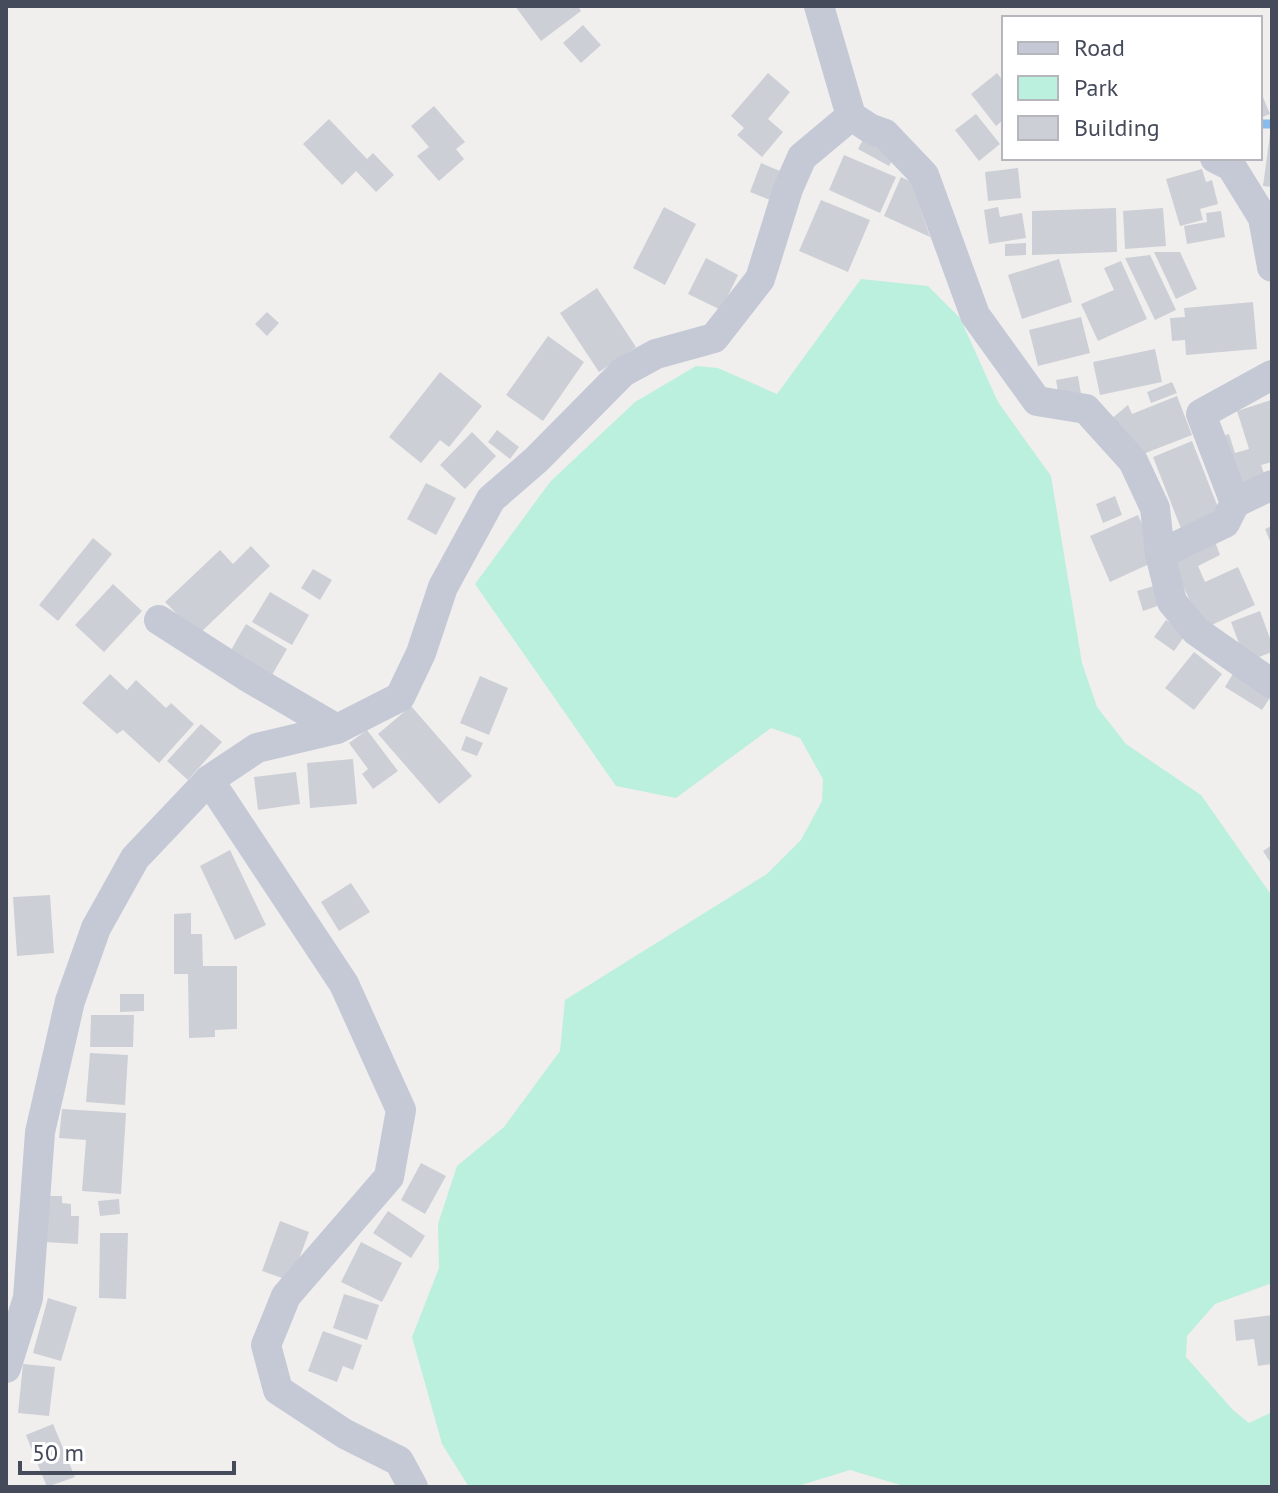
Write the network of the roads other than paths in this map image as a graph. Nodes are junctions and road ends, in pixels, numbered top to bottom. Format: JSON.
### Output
{"nodes":[{"id":1,"x":819,"y":6,"type":"edge"},
{"id":2,"x":851,"y":116,"type":"junction"},
{"id":3,"x":1219,"y":160,"type":"edge"},
{"id":4,"x":1272,"y":267,"type":"edge"},
{"id":5,"x":1272,"y":375,"type":"edge"},
{"id":6,"x":1272,"y":485,"type":"edge"},
{"id":7,"x":1235,"y":503,"type":"junction"},
{"id":8,"x":1160,"y":554,"type":"junction"},
{"id":9,"x":159,"y":620,"type":"dead end"},
{"id":10,"x":1272,"y":684,"type":"edge"},
{"id":11,"x":337,"y":729,"type":"junction"},
{"id":12,"x":209,"y":780,"type":"junction"},
{"id":13,"x":6,"y":1368,"type":"edge"},
{"id":14,"x":413,"y":1487,"type":"edge"}],
"edges":[{"from":1,"to":2,"type":"street"},
{"from":2,"to":8,"type":"street"},
{"from":2,"to":11,"type":"street"},
{"from":3,"to":4,"type":"street"},
{"from":5,"to":7,"type":"street"},
{"from":6,"to":7,"type":"street"},
{"from":7,"to":8,"type":"street"},
{"from":8,"to":10,"type":"street"},
{"from":9,"to":11,"type":"street"},
{"from":11,"to":12,"type":"street"},
{"from":12,"to":13,"type":"street"},
{"from":12,"to":14,"type":"street"}]}
